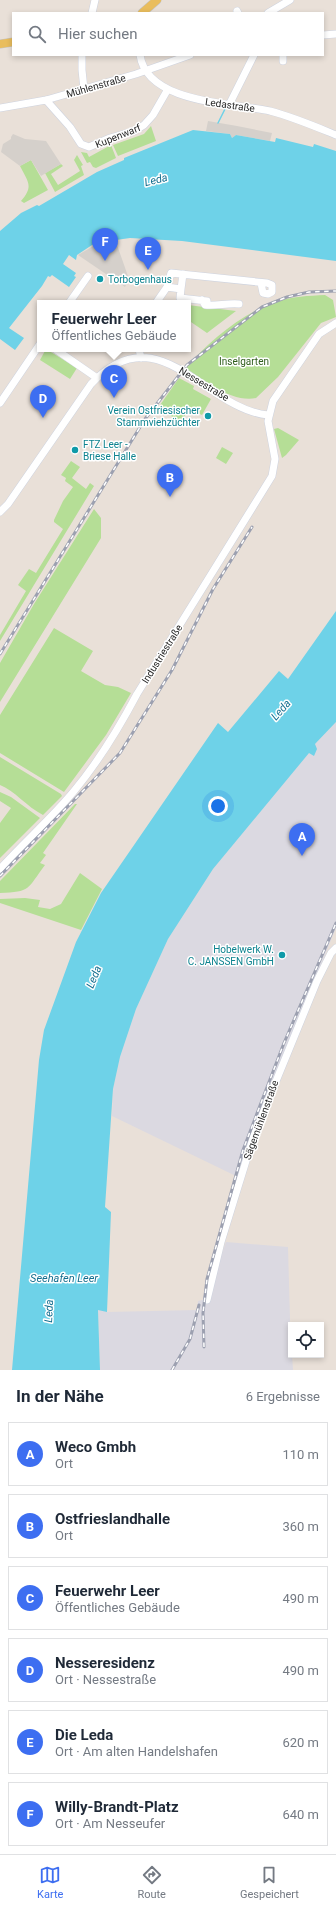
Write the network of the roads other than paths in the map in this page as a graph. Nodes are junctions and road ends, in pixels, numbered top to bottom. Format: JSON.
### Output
{"nodes":[{"id":1,"x":95,"y":0,"type":"edge"},
{"id":2,"x":156,"y":0,"type":"edge"},
{"id":3,"x":278,"y":0,"type":"edge"},
{"id":4,"x":290,"y":0,"type":"edge"},
{"id":5,"x":277,"y":10,"type":"edge"},
{"id":6,"x":92,"y":12,"type":"edge"},
{"id":7,"x":145,"y":12,"type":"edge"},
{"id":8,"x":336,"y":34,"type":"edge"},
{"id":9,"x":324,"y":35,"type":"edge"},
{"id":10,"x":12,"y":42,"type":"edge"},
{"id":11,"x":0,"y":44,"type":"edge"},
{"id":12,"x":82,"y":56,"type":"edge"},
{"id":13,"x":140,"y":56,"type":"edge"},
{"id":14,"x":187,"y":56,"type":"edge"},
{"id":15,"x":249,"y":56,"type":"edge"},
{"id":16,"x":253,"y":56,"type":"edge"},
{"id":17,"x":146,"y":70,"type":"junction"},
{"id":18,"x":84,"y":89,"type":"junction"},
{"id":19,"x":168,"y":89,"type":"junction"},
{"id":20,"x":46,"y":100,"type":"junction"},
{"id":21,"x":227,"y":105,"type":"junction"},
{"id":22,"x":0,"y":108,"type":"edge"},
{"id":23,"x":336,"y":135,"type":"edge"},
{"id":24,"x":183,"y":274,"type":"junction"},
{"id":25,"x":88,"y":276,"type":"dead end"},
{"id":26,"x":261,"y":283,"type":"dead end"},
{"id":27,"x":167,"y":287,"type":"junction"},
{"id":28,"x":181,"y":289,"type":"junction"},
{"id":29,"x":71,"y":300,"type":"edge"},
{"id":30,"x":158,"y":300,"type":"edge"},
{"id":31,"x":239,"y":304,"type":"dead end"},
{"id":32,"x":336,"y":323,"type":"edge"},
{"id":33,"x":37,"y":348,"type":"edge"},
{"id":34,"x":59,"y":352,"type":"edge"},
{"id":35,"x":140,"y":352,"type":"edge"},
{"id":36,"x":141,"y":358,"type":"junction"},
{"id":37,"x":97,"y":378,"type":"junction"},
{"id":38,"x":0,"y":403,"type":"edge"},
{"id":39,"x":268,"y":415,"type":"junction"},
{"id":40,"x":0,"y":512,"type":"edge"},
{"id":41,"x":0,"y":869,"type":"edge"},
{"id":42,"x":336,"y":948,"type":"edge"},
{"id":43,"x":207,"y":1300,"type":"dead end"}],
"edges":[{"from":1,"to":6,"type":"street"},
{"from":2,"to":7,"type":"main road"},
{"from":3,"to":5,"type":"street"},
{"from":4,"to":5,"type":"street"},
{"from":8,"to":9,"type":"street"},
{"from":10,"to":11,"type":"main road"},
{"from":12,"to":18,"type":"street"},
{"from":13,"to":17,"type":"street","name":"Ledastraße"},
{"from":14,"to":17,"type":"street","name":"Mühlenstraße"},
{"from":15,"to":21,"type":"street"},
{"from":16,"to":21,"type":"street"},
{"from":17,"to":18,"type":"street","name":"Mühlenstraße"},
{"from":17,"to":19,"type":"street","name":"Ledastraße"},
{"from":18,"to":20,"type":"street","name":"Mühlenstraße"},
{"from":19,"to":20,"type":"street","name":"Kupenwarf"},
{"from":19,"to":21,"type":"street","name":"Ledastraße"},
{"from":20,"to":22,"type":"street","name":"Mühlenstraße"},
{"from":21,"to":23,"type":"street","name":"Ledastraße"},
{"from":24,"to":26,"type":"street"},
{"from":24,"to":27,"type":"street"},
{"from":24,"to":28,"type":"street"},
{"from":25,"to":29,"type":"street"},
{"from":27,"to":28,"type":"street"},
{"from":27,"to":30,"type":"street"},
{"from":28,"to":31,"type":"street"},
{"from":32,"to":39,"type":"street"},
{"from":33,"to":38,"type":"street"},
{"from":34,"to":37,"type":"street"},
{"from":35,"to":36,"type":"street"},
{"from":36,"to":37,"type":"street","name":"Nessestraße"},
{"from":36,"to":39,"type":"street","name":"Nessestraße"},
{"from":37,"to":40,"type":"street","name":"Nessestraße"},
{"from":39,"to":41,"type":"street","name":"Industriestraße"},
{"from":42,"to":43,"type":"street","name":"Sägemühlenstraße"}]}
